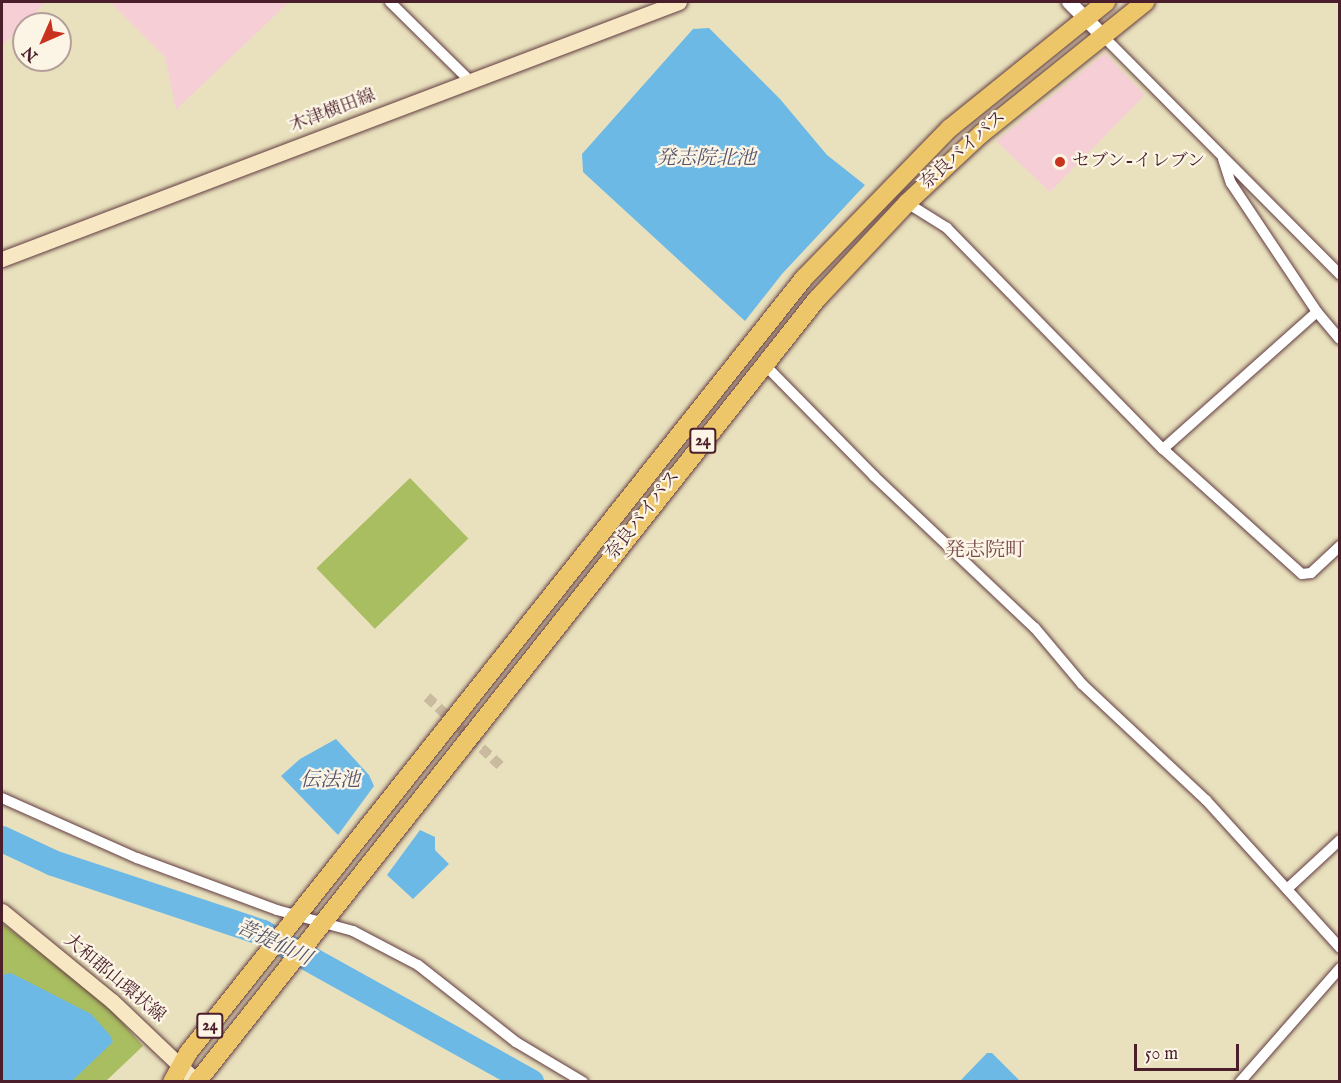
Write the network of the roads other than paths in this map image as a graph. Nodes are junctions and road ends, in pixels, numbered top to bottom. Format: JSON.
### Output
{"nodes":[{"id":1,"x":390,"y":2,"type":"edge"},
{"id":2,"x":680,"y":2,"type":"edge"},
{"id":3,"x":1069,"y":2,"type":"edge"},
{"id":4,"x":1106,"y":2,"type":"edge"},
{"id":5,"x":1145,"y":2,"type":"edge"},
{"id":6,"x":1086,"y":18,"type":"junction"},
{"id":7,"x":1102,"y":35,"type":"junction"},
{"id":8,"x":470,"y":81,"type":"junction"},
{"id":9,"x":1222,"y":156,"type":"junction"},
{"id":10,"x":906,"y":203,"type":"junction"},
{"id":11,"x":2,"y":259,"type":"edge"},
{"id":12,"x":1340,"y":275,"type":"edge"},
{"id":13,"x":1317,"y":312,"type":"junction"},
{"id":14,"x":1340,"y":339,"type":"edge"},
{"id":15,"x":764,"y":364,"type":"junction"},
{"id":16,"x":1163,"y":449,"type":"junction"},
{"id":17,"x":1340,"y":546,"type":"edge"},
{"id":18,"x":2,"y":798,"type":"edge"},
{"id":19,"x":1340,"y":840,"type":"edge"},
{"id":20,"x":1287,"y":889,"type":"junction"},
{"id":21,"x":2,"y":911,"type":"edge"},
{"id":22,"x":297,"y":920,"type":"junction"},
{"id":23,"x":318,"y":926,"type":"junction"},
{"id":24,"x":1340,"y":948,"type":"edge"},
{"id":25,"x":1340,"y":968,"type":"edge"},
{"id":26,"x":182,"y":1065,"type":"junction"},
{"id":27,"x":197,"y":1081,"type":"edge"},
{"id":28,"x":172,"y":1082,"type":"edge"},
{"id":29,"x":583,"y":1082,"type":"edge"},
{"id":30,"x":1240,"y":1082,"type":"edge"}],
"edges":[{"from":1,"to":8,"type":"street"},
{"from":2,"to":8,"type":"main road","name":"木津横田線"},
{"from":3,"to":6,"type":"street"},
{"from":4,"to":6,"type":"highway","name":"奈良バイパス","number":"24"},
{"from":5,"to":7,"type":"highway","name":"奈良バイパス","number":"24"},
{"from":6,"to":7,"type":"street"},
{"from":6,"to":22,"type":"highway","name":"奈良バイパス","number":"24"},
{"from":7,"to":9,"type":"street"},
{"from":7,"to":10,"type":"highway","name":"奈良バイパス","number":"24"},
{"from":8,"to":11,"type":"main road","name":"木津横田線"},
{"from":9,"to":12,"type":"street"},
{"from":9,"to":13,"type":"street"},
{"from":10,"to":15,"type":"highway","name":"奈良バイパス","number":"24"},
{"from":10,"to":16,"type":"street"},
{"from":13,"to":14,"type":"street"},
{"from":13,"to":16,"type":"street"},
{"from":15,"to":20,"type":"street"},
{"from":15,"to":23,"type":"highway","name":"奈良バイパス","number":"24"},
{"from":16,"to":17,"type":"street"},
{"from":18,"to":22,"type":"street"},
{"from":19,"to":20,"type":"street"},
{"from":20,"to":24,"type":"street"},
{"from":21,"to":26,"type":"main road","name":"大和郡山環状線"},
{"from":22,"to":23,"type":"street"},
{"from":22,"to":26,"type":"highway","name":"奈良バイパス","number":"24"},
{"from":23,"to":27,"type":"highway","name":"奈良バイパス","number":"24"},
{"from":23,"to":29,"type":"street"},
{"from":25,"to":30,"type":"street"},
{"from":26,"to":27,"type":"main road","name":"大和郡山環状線"},
{"from":26,"to":28,"type":"highway","name":"奈良バイパス","number":"24"}]}
